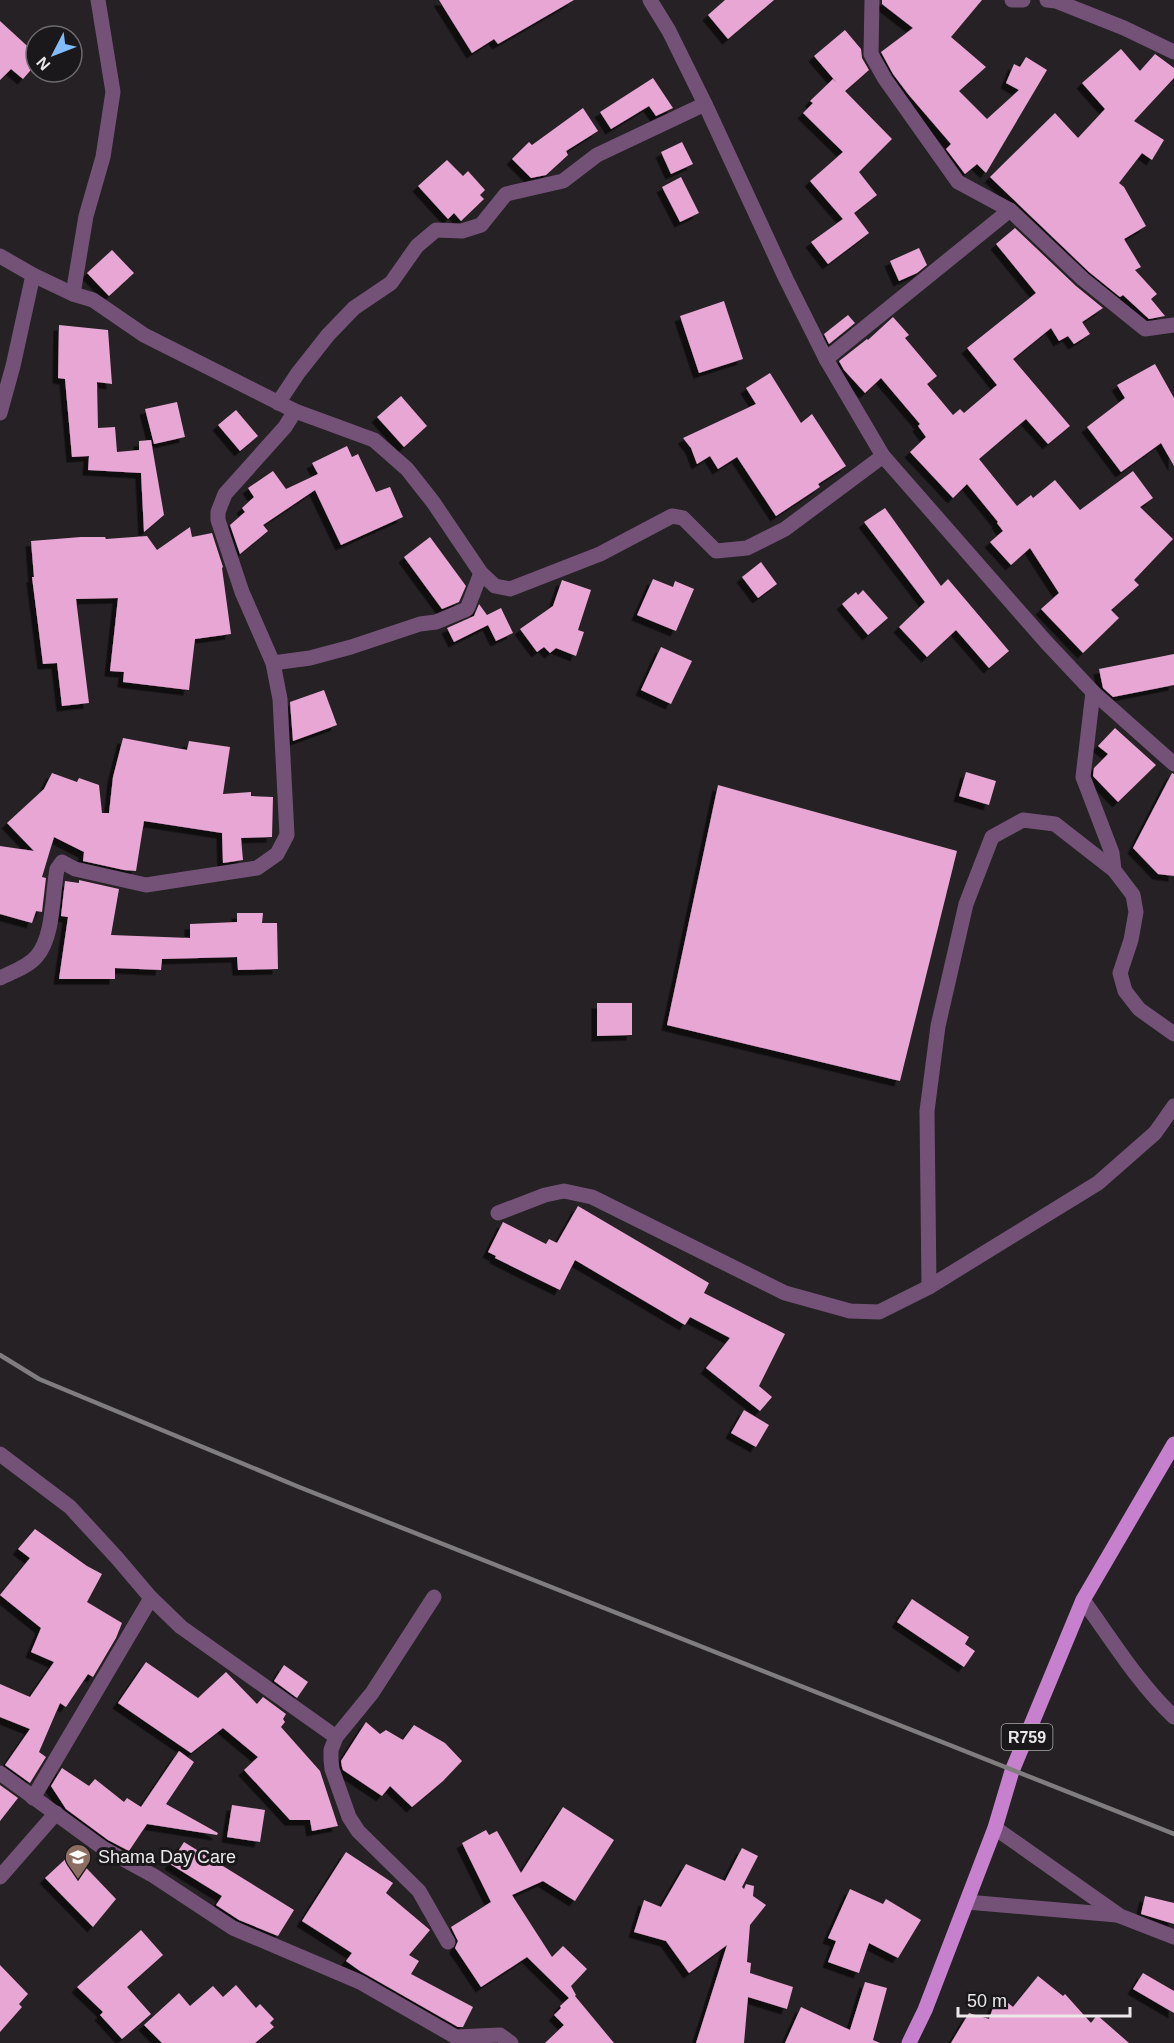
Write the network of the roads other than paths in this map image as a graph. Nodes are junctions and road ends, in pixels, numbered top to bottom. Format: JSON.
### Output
{"nodes":[{"id":1,"x":98,"y":0,"type":"edge"},
{"id":2,"x":650,"y":0,"type":"edge"},
{"id":3,"x":872,"y":0,"type":"edge"},
{"id":4,"x":1012,"y":0,"type":"edge"},
{"id":5,"x":1023,"y":0,"type":"edge"},
{"id":6,"x":1047,"y":0,"type":"edge"},
{"id":7,"x":1172,"y":46,"type":"edge"},
{"id":8,"x":705,"y":104,"type":"junction"},
{"id":9,"x":1010,"y":210,"type":"junction"},
{"id":10,"x":0,"y":256,"type":"edge"},
{"id":11,"x":33,"y":275,"type":"junction"},
{"id":12,"x":73,"y":294,"type":"junction"},
{"id":13,"x":1174,"y":325,"type":"edge"},
{"id":14,"x":826,"y":359,"type":"junction"},
{"id":15,"x":278,"y":403,"type":"junction"},
{"id":16,"x":295,"y":411,"type":"junction"},
{"id":17,"x":0,"y":413,"type":"edge"},
{"id":18,"x":883,"y":456,"type":"junction"},
{"id":19,"x":481,"y":573,"type":"junction"},
{"id":20,"x":273,"y":663,"type":"junction"},
{"id":21,"x":1093,"y":692,"type":"junction"},
{"id":22,"x":1174,"y":764,"type":"edge"},
{"id":23,"x":1114,"y":870,"type":"junction"},
{"id":24,"x":0,"y":978,"type":"edge"},
{"id":25,"x":1174,"y":1034,"type":"edge"},
{"id":26,"x":1174,"y":1106,"type":"edge"},
{"id":27,"x":498,"y":1213,"type":"dead end"},
{"id":28,"x":929,"y":1287,"type":"junction"},
{"id":29,"x":1174,"y":1444,"type":"edge"},
{"id":30,"x":0,"y":1454,"type":"edge"},
{"id":31,"x":434,"y":1597,"type":"dead end"},
{"id":32,"x":151,"y":1598,"type":"junction"},
{"id":33,"x":1083,"y":1600,"type":"junction"},
{"id":34,"x":1174,"y":1717,"type":"edge"},
{"id":35,"x":336,"y":1737,"type":"junction"},
{"id":36,"x":0,"y":1773,"type":"edge"},
{"id":37,"x":33,"y":1798,"type":"junction"},
{"id":38,"x":56,"y":1813,"type":"junction"},
{"id":39,"x":995,"y":1828,"type":"junction"},
{"id":40,"x":0,"y":1877,"type":"edge"},
{"id":41,"x":967,"y":1902,"type":"junction"},
{"id":42,"x":1120,"y":1916,"type":"junction"},
{"id":43,"x":1174,"y":1937,"type":"edge"},
{"id":44,"x":448,"y":1942,"type":"dead end"},
{"id":45,"x":455,"y":2040,"type":"edge"},
{"id":46,"x":511,"y":2043,"type":"edge"},
{"id":47,"x":909,"y":2043,"type":"edge"}],
"edges":[{"from":1,"to":12,"type":"street"},
{"from":2,"to":8,"type":"street"},
{"from":3,"to":9,"type":"street"},
{"from":4,"to":5,"type":"street"},
{"from":6,"to":7,"type":"street"},
{"from":8,"to":14,"type":"street"},
{"from":8,"to":15,"type":"street"},
{"from":9,"to":13,"type":"street"},
{"from":9,"to":14,"type":"street"},
{"from":10,"to":11,"type":"street"},
{"from":11,"to":12,"type":"street"},
{"from":11,"to":17,"type":"street"},
{"from":12,"to":15,"type":"street"},
{"from":14,"to":18,"type":"street"},
{"from":15,"to":16,"type":"street"},
{"from":16,"to":19,"type":"street"},
{"from":16,"to":20,"type":"street"},
{"from":18,"to":19,"type":"street"},
{"from":18,"to":21,"type":"street"},
{"from":19,"to":20,"type":"street"},
{"from":20,"to":24,"type":"street"},
{"from":21,"to":22,"type":"street"},
{"from":21,"to":23,"type":"street"},
{"from":23,"to":25,"type":"street"},
{"from":23,"to":28,"type":"street"},
{"from":26,"to":28,"type":"street"},
{"from":27,"to":28,"type":"street"},
{"from":29,"to":33,"type":"main road","number":"R759"},
{"from":30,"to":32,"type":"street"},
{"from":31,"to":35,"type":"street"},
{"from":32,"to":35,"type":"street"},
{"from":32,"to":37,"type":"street"},
{"from":33,"to":34,"type":"street"},
{"from":33,"to":39,"type":"main road","number":"R759"},
{"from":35,"to":44,"type":"street"},
{"from":36,"to":37,"type":"street"},
{"from":37,"to":38,"type":"street"},
{"from":38,"to":40,"type":"street"},
{"from":38,"to":45,"type":"street"},
{"from":39,"to":41,"type":"main road","number":"R759"},
{"from":39,"to":42,"type":"street"},
{"from":41,"to":42,"type":"street"},
{"from":41,"to":47,"type":"main road","number":"R759"},
{"from":42,"to":43,"type":"street"},
{"from":45,"to":46,"type":"street"}]}
